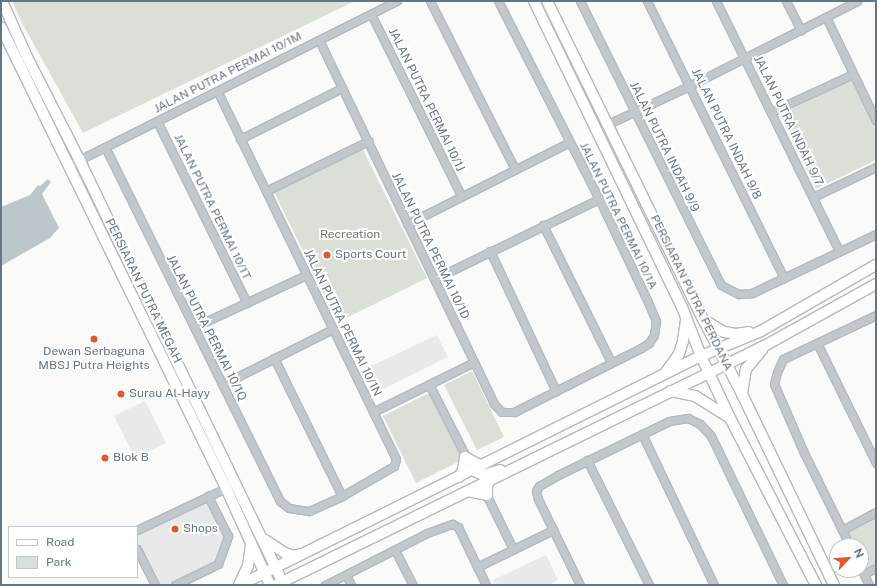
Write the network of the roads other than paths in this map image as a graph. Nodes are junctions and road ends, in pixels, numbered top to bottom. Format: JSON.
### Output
{"nodes":[{"id":1,"x":2,"y":1,"type":"edge"},
{"id":2,"x":397,"y":1,"type":"edge"},
{"id":3,"x":430,"y":1,"type":"edge"},
{"id":4,"x":498,"y":1,"type":"edge"},
{"id":5,"x":534,"y":1,"type":"edge"},
{"id":6,"x":547,"y":1,"type":"edge"},
{"id":7,"x":580,"y":1,"type":"edge"},
{"id":8,"x":647,"y":1,"type":"edge"},
{"id":9,"x":716,"y":1,"type":"edge"},
{"id":10,"x":786,"y":1,"type":"edge"},
{"id":11,"x":857,"y":1,"type":"edge"},
{"id":12,"x":371,"y":14,"type":"junction"},
{"id":13,"x":826,"y":17,"type":"junction"},
{"id":14,"x":1,"y":27,"type":"edge"},
{"id":15,"x":801,"y":30,"type":"junction"},
{"id":16,"x":319,"y":40,"type":"junction"},
{"id":17,"x":745,"y":58,"type":"junction"},
{"id":18,"x":853,"y":74,"type":"junction"},
{"id":19,"x":689,"y":86,"type":"junction"},
{"id":20,"x":342,"y":88,"type":"junction"},
{"id":21,"x":217,"y":91,"type":"junction"},
{"id":22,"x":634,"y":112,"type":"junction"},
{"id":23,"x":771,"y":112,"type":"junction"},
{"id":24,"x":157,"y":120,"type":"junction"},
{"id":25,"x":876,"y":121,"type":"edge"},
{"id":26,"x":608,"y":124,"type":"junction"},
{"id":27,"x":240,"y":139,"type":"junction"},
{"id":28,"x":368,"y":141,"type":"junction"},
{"id":29,"x":570,"y":142,"type":"junction"},
{"id":30,"x":105,"y":147,"type":"junction"},
{"id":31,"x":79,"y":159,"type":"junction"},
{"id":32,"x":69,"y":165,"type":"junction"},
{"id":33,"x":876,"y":167,"type":"edge"},
{"id":34,"x":515,"y":170,"type":"junction"},
{"id":35,"x":266,"y":191,"type":"junction"},
{"id":36,"x":462,"y":197,"type":"junction"},
{"id":37,"x":813,"y":197,"type":"junction"},
{"id":38,"x":599,"y":199,"type":"junction"},
{"id":39,"x":407,"y":224,"type":"junction"},
{"id":40,"x":543,"y":225,"type":"junction"},
{"id":41,"x":876,"y":234,"type":"edge"},
{"id":42,"x":490,"y":251,"type":"junction"},
{"id":43,"x":839,"y":251,"type":"junction"},
{"id":44,"x":876,"y":265,"type":"edge"},
{"id":45,"x":876,"y":270,"type":"edge"},
{"id":46,"x":306,"y":275,"type":"junction"},
{"id":47,"x":784,"y":278,"type":"junction"},
{"id":48,"x":434,"y":279,"type":"junction"},
{"id":49,"x":876,"y":284,"type":"edge"},
{"id":50,"x":247,"y":303,"type":"junction"},
{"id":51,"x":682,"y":306,"type":"junction"},
{"id":52,"x":876,"y":315,"type":"edge"},
{"id":53,"x":703,"y":319,"type":"junction"},
{"id":54,"x":194,"y":327,"type":"junction"},
{"id":55,"x":333,"y":329,"type":"junction"},
{"id":56,"x":761,"y":331,"type":"junction"},
{"id":57,"x":817,"y":343,"type":"junction"},
{"id":58,"x":766,"y":345,"type":"junction"},
{"id":59,"x":718,"y":349,"type":"junction"},
{"id":60,"x":701,"y":356,"type":"junction"},
{"id":61,"x":274,"y":358,"type":"junction"},
{"id":62,"x":474,"y":362,"type":"junction"},
{"id":63,"x":611,"y":362,"type":"junction"},
{"id":64,"x":726,"y":364,"type":"junction"},
{"id":65,"x":710,"y":372,"type":"junction"},
{"id":66,"x":663,"y":375,"type":"junction"},
{"id":67,"x":223,"y":384,"type":"junction"},
{"id":68,"x":429,"y":384,"type":"junction"},
{"id":69,"x":671,"y":391,"type":"junction"},
{"id":70,"x":553,"y":393,"type":"junction"},
{"id":71,"x":742,"y":394,"type":"junction"},
{"id":72,"x":373,"y":412,"type":"junction"},
{"id":73,"x":730,"y":418,"type":"junction"},
{"id":74,"x":642,"y":434,"type":"junction"},
{"id":75,"x":466,"y":457,"type":"junction"},
{"id":76,"x":587,"y":460,"type":"junction"},
{"id":77,"x":876,"y":464,"type":"edge"},
{"id":78,"x":518,"y":466,"type":"junction"},
{"id":79,"x":476,"y":468,"type":"junction"},
{"id":80,"x":459,"y":476,"type":"junction"},
{"id":81,"x":449,"y":481,"type":"junction"},
{"id":82,"x":486,"y":482,"type":"junction"},
{"id":83,"x":226,"y":488,"type":"junction"},
{"id":84,"x":468,"y":491,"type":"junction"},
{"id":85,"x":487,"y":495,"type":"junction"},
{"id":86,"x":208,"y":496,"type":"junction"},
{"id":87,"x":342,"y":496,"type":"junction"},
{"id":88,"x":296,"y":511,"type":"joint"},
{"id":89,"x":876,"y":512,"type":"edge"},
{"id":90,"x":138,"y":530,"type":"edge"},
{"id":91,"x":553,"y":530,"type":"junction"},
{"id":92,"x":842,"y":530,"type":"junction"},
{"id":93,"x":846,"y":538,"type":"edge"},
{"id":94,"x":263,"y":539,"type":"junction"},
{"id":95,"x":251,"y":545,"type":"junction"},
{"id":96,"x":513,"y":549,"type":"junction"},
{"id":97,"x":395,"y":550,"type":"junction"},
{"id":98,"x":138,"y":551,"type":"edge"},
{"id":99,"x":309,"y":551,"type":"junction"},
{"id":100,"x":277,"y":567,"type":"junction"},
{"id":101,"x":477,"y":567,"type":"junction"},
{"id":102,"x":264,"y":573,"type":"junction"},
{"id":103,"x":346,"y":575,"type":"junction"},
{"id":104,"x":280,"y":583,"type":"edge"},
{"id":105,"x":154,"y":585,"type":"edge"},
{"id":106,"x":175,"y":585,"type":"edge"},
{"id":107,"x":240,"y":585,"type":"edge"},
{"id":108,"x":270,"y":585,"type":"edge"},
{"id":109,"x":325,"y":585,"type":"edge"},
{"id":110,"x":351,"y":585,"type":"edge"},
{"id":111,"x":413,"y":585,"type":"edge"},
{"id":112,"x":486,"y":585,"type":"edge"},
{"id":113,"x":580,"y":585,"type":"edge"},
{"id":114,"x":649,"y":585,"type":"edge"},
{"id":115,"x":714,"y":585,"type":"edge"},
{"id":116,"x":783,"y":585,"type":"edge"},
{"id":117,"x":816,"y":585,"type":"edge"},
{"id":118,"x":834,"y":585,"type":"edge"}],
"edges":[{"from":1,"to":31,"type":"street","name":"PERSIARAN PUTRA MEGAH"},
{"from":2,"to":12,"type":"street","name":"JALAN PUTRA PERMAI 10/1M"},
{"from":3,"to":34,"type":"street"},
{"from":4,"to":29,"type":"street","name":"JALAN PUTRA PERMAI 10/1A"},
{"from":5,"to":51,"type":"street","name":"PERSIARAN PUTRA PERDANA"},
{"from":6,"to":26,"type":"street","name":"PERSIARAN PUTRA PERDANA"},
{"from":7,"to":22,"type":"street","name":"JALAN PUTRA INDAH 9/9"},
{"from":8,"to":19,"type":"street","name":"JALAN PUTRA INDAH 9/8"},
{"from":9,"to":17,"type":"street","name":"JALAN PUTRA INDAH 9/7"},
{"from":10,"to":15,"type":"street"},
{"from":11,"to":13,"type":"street"},
{"from":12,"to":16,"type":"street","name":"JALAN PUTRA PERMAI 10/1M"},
{"from":12,"to":36,"type":"street","name":"JALAN PUTRA PERMAI 10/1J"},
{"from":13,"to":15,"type":"street"},
{"from":13,"to":18,"type":"street"},
{"from":14,"to":32,"type":"street","name":"PERSIARAN PUTRA MEGAH"},
{"from":15,"to":17,"type":"street"},
{"from":16,"to":20,"type":"street","name":"JALAN PUTRA PERMAI 10/1D"},
{"from":16,"to":21,"type":"street","name":"JALAN PUTRA PERMAI 10/1M"},
{"from":17,"to":19,"type":"street"},
{"from":17,"to":23,"type":"street","name":"JALAN PUTRA INDAH 9/7"},
{"from":18,"to":23,"type":"street"},
{"from":18,"to":25,"type":"street"},
{"from":19,"to":22,"type":"street"},
{"from":19,"to":47,"type":"street","name":"JALAN PUTRA INDAH 9/8"},
{"from":20,"to":27,"type":"street"},
{"from":20,"to":28,"type":"street","name":"JALAN PUTRA PERMAI 10/1D"},
{"from":21,"to":24,"type":"street","name":"JALAN PUTRA PERMAI 10/1M"},
{"from":21,"to":27,"type":"street","name":"JALAN PUTRA PERMAI 10/1N"},
{"from":22,"to":26,"type":"street"},
{"from":22,"to":47,"type":"street","name":"JALAN PUTRA INDAH 9/9"},
{"from":23,"to":37,"type":"street","name":"JALAN PUTRA INDAH 9/7"},
{"from":24,"to":30,"type":"street","name":"JALAN PUTRA PERMAI 10/1M"},
{"from":24,"to":50,"type":"street","name":"JALAN PUTRA PERMAI 10/1T"},
{"from":26,"to":53,"type":"street","name":"PERSIARAN PUTRA PERDANA"},
{"from":27,"to":35,"type":"street","name":"JALAN PUTRA PERMAI 10/1N"},
{"from":28,"to":35,"type":"street"},
{"from":28,"to":39,"type":"street","name":"JALAN PUTRA PERMAI 10/1D"},
{"from":29,"to":34,"type":"street"},
{"from":29,"to":38,"type":"street","name":"JALAN PUTRA PERMAI 10/1A"},
{"from":30,"to":31,"type":"street","name":"JALAN PUTRA PERMAI 10/1M"},
{"from":30,"to":54,"type":"street","name":"JALAN PUTRA PERMAI 10/1Q"},
{"from":31,"to":32,"type":"street","name":"JALAN PUTRA PERMAI 10/1M"},
{"from":31,"to":94,"type":"street","name":"PERSIARAN PUTRA MEGAH"},
{"from":32,"to":83,"type":"street","name":"PERSIARAN PUTRA MEGAH"},
{"from":33,"to":37,"type":"street"},
{"from":34,"to":36,"type":"street"},
{"from":35,"to":46,"type":"street","name":"JALAN PUTRA PERMAI 10/1N"},
{"from":36,"to":39,"type":"street"},
{"from":37,"to":43,"type":"street","name":"JALAN PUTRA INDAH 9/7"},
{"from":38,"to":40,"type":"street"},
{"from":38,"to":63,"type":"street","name":"JALAN PUTRA PERMAI 10/1A"},
{"from":39,"to":48,"type":"street","name":"JALAN PUTRA PERMAI 10/1D"},
{"from":40,"to":42,"type":"street"},
{"from":40,"to":63,"type":"street"},
{"from":41,"to":43,"type":"street"},
{"from":42,"to":48,"type":"street"},
{"from":42,"to":70,"type":"street"},
{"from":43,"to":47,"type":"street"},
{"from":44,"to":45,"type":"street"},
{"from":44,"to":56,"type":"street"},
{"from":46,"to":50,"type":"street"},
{"from":46,"to":55,"type":"street","name":"JALAN PUTRA PERMAI 10/1N"},
{"from":48,"to":62,"type":"street","name":"JALAN PUTRA PERMAI 10/1D"},
{"from":49,"to":58,"type":"street"},
{"from":50,"to":54,"type":"street"},
{"from":51,"to":60,"type":"street","name":"PERSIARAN PUTRA PERDANA"},
{"from":51,"to":66,"type":"street"},
{"from":52,"to":57,"type":"street"},
{"from":53,"to":56,"type":"street"},
{"from":53,"to":59,"type":"street","name":"PERSIARAN PUTRA PERDANA"},
{"from":54,"to":67,"type":"street","name":"JALAN PUTRA PERMAI 10/1Q"},
{"from":55,"to":61,"type":"street"},
{"from":55,"to":72,"type":"street","name":"JALAN PUTRA PERMAI 10/1N"},
{"from":56,"to":59,"type":"street"},
{"from":57,"to":77,"type":"street"},
{"from":57,"to":92,"type":"street"},
{"from":58,"to":64,"type":"street"},
{"from":58,"to":71,"type":"street"},
{"from":59,"to":60,"type":"street"},
{"from":59,"to":64,"type":"street","name":"PERSIARAN PUTRA PERDANA"},
{"from":60,"to":65,"type":"street","name":"PERSIARAN PUTRA PERDANA"},
{"from":60,"to":66,"type":"street"},
{"from":61,"to":67,"type":"street"},
{"from":61,"to":87,"type":"street"},
{"from":62,"to":68,"type":"street"},
{"from":62,"to":70,"type":"street","name":"JALAN PUTRA PERMAI 10/1D"},
{"from":63,"to":70,"type":"street","name":"JALAN PUTRA PERMAI 10/1A"},
{"from":64,"to":65,"type":"street"},
{"from":64,"to":71,"type":"street","name":"PERSIARAN PUTRA PERDANA"},
{"from":65,"to":69,"type":"street"},
{"from":65,"to":73,"type":"street","name":"PERSIARAN PUTRA PERDANA"},
{"from":66,"to":79,"type":"street"},
{"from":67,"to":88,"type":"street","name":"JALAN PUTRA PERMAI 10/1Q"},
{"from":68,"to":72,"type":"street"},
{"from":68,"to":75,"type":"street"},
{"from":69,"to":73,"type":"street"},
{"from":69,"to":78,"type":"street"},
{"from":71,"to":118,"type":"street","name":"PERSIARAN PUTRA PERDANA"},
{"from":72,"to":87,"type":"street","name":"JALAN PUTRA PERMAI 10/1N"},
{"from":73,"to":117,"type":"street","name":"PERSIARAN PUTRA PERDANA"},
{"from":74,"to":76,"type":"street"},
{"from":74,"to":115,"type":"street"},
{"from":74,"to":116,"type":"street"},
{"from":75,"to":79,"type":"street"},
{"from":75,"to":80,"type":"street"},
{"from":76,"to":91,"type":"street"},
{"from":76,"to":114,"type":"street"},
{"from":78,"to":79,"type":"street"},
{"from":78,"to":82,"type":"street"},
{"from":79,"to":80,"type":"street"},
{"from":80,"to":81,"type":"street"},
{"from":81,"to":82,"type":"street"},
{"from":81,"to":99,"type":"street"},
{"from":82,"to":84,"type":"street"},
{"from":82,"to":85,"type":"street"},
{"from":83,"to":86,"type":"street"},
{"from":83,"to":95,"type":"street","name":"PERSIARAN PUTRA MEGAH"},
{"from":84,"to":85,"type":"street"},
{"from":84,"to":104,"type":"street"},
{"from":85,"to":96,"type":"street"},
{"from":86,"to":90,"type":"street"},
{"from":86,"to":106,"type":"street"},
{"from":87,"to":88,"type":"street","name":"JALAN PUTRA PERMAI 10/1N"},
{"from":89,"to":92,"type":"street"},
{"from":91,"to":96,"type":"street"},
{"from":91,"to":113,"type":"street"},
{"from":92,"to":93,"type":"street"},
{"from":94,"to":99,"type":"street"},
{"from":94,"to":100,"type":"street","name":"PERSIARAN PUTRA MEGAH"},
{"from":95,"to":102,"type":"street","name":"PERSIARAN PUTRA MEGAH"},
{"from":95,"to":107,"type":"street"},
{"from":96,"to":101,"type":"street"},
{"from":97,"to":101,"type":"street"},
{"from":97,"to":103,"type":"street"},
{"from":97,"to":111,"type":"street"},
{"from":98,"to":105,"type":"street"},
{"from":99,"to":100,"type":"street"},
{"from":100,"to":102,"type":"street"},
{"from":100,"to":104,"type":"street","name":"PERSIARAN PUTRA MEGAH"},
{"from":101,"to":112,"type":"street"},
{"from":102,"to":107,"type":"street"},
{"from":102,"to":108,"type":"street","name":"PERSIARAN PUTRA MEGAH"},
{"from":103,"to":109,"type":"street"},
{"from":103,"to":110,"type":"street"}]}
